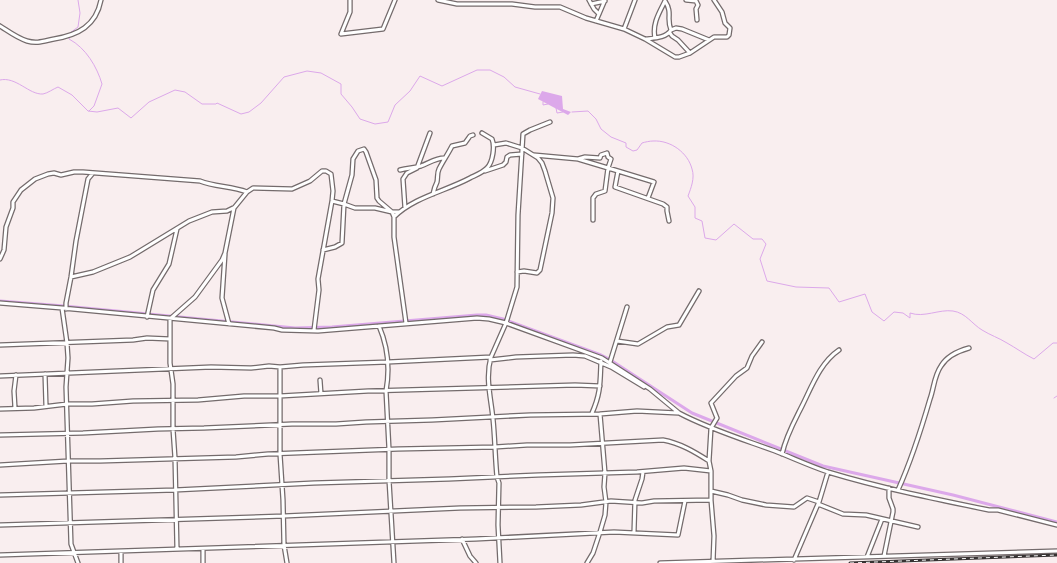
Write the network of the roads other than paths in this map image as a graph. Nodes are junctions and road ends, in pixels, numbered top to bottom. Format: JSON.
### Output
{"nodes":[{"id":1,"x":101,"y":0,"type":"edge"},
{"id":2,"x":350,"y":0,"type":"edge"},
{"id":3,"x":395,"y":0,"type":"edge"},
{"id":4,"x":438,"y":0,"type":"edge"},
{"id":5,"x":589,"y":0,"type":"edge"},
{"id":6,"x":635,"y":0,"type":"edge"},
{"id":7,"x":665,"y":0,"type":"edge"},
{"id":8,"x":686,"y":0,"type":"edge"},
{"id":9,"x":696,"y":0,"type":"edge"},
{"id":10,"x":714,"y":0,"type":"edge"},
{"id":11,"x":544,"y":1,"type":"edge"},
{"id":12,"x":605,"y":1,"type":"edge"},
{"id":13,"x":511,"y":2,"type":"edge"},
{"id":14,"x":591,"y":4,"type":"junction"},
{"id":15,"x":544,"y":7,"type":"junction"},
{"id":16,"x":599,"y":14,"type":"junction"},
{"id":17,"x":697,"y":20,"type":"dead end"},
{"id":18,"x":596,"y":21,"type":"junction"},
{"id":19,"x":0,"y":26,"type":"edge"},
{"id":20,"x":624,"y":29,"type":"junction"},
{"id":21,"x":670,"y":32,"type":"junction"},
{"id":22,"x":655,"y":38,"type":"junction"},
{"id":23,"x":646,"y":40,"type":"junction"},
{"id":24,"x":709,"y":40,"type":"junction"},
{"id":25,"x":690,"y":52,"type":"junction"},
{"id":26,"x":550,"y":122,"type":"dead end"},
{"id":27,"x":430,"y":133,"type":"dead end"},
{"id":28,"x":482,"y":133,"type":"dead end"},
{"id":29,"x":473,"y":135,"type":"dead end"},
{"id":30,"x":494,"y":145,"type":"junction"},
{"id":31,"x":522,"y":148,"type":"junction"},
{"id":32,"x":522,"y":154,"type":"junction"},
{"id":33,"x":531,"y":154,"type":"junction"},
{"id":34,"x":444,"y":158,"type":"junction"},
{"id":35,"x":578,"y":159,"type":"junction"},
{"id":36,"x":418,"y":166,"type":"junction"},
{"id":37,"x":608,"y":168,"type":"junction"},
{"id":38,"x":400,"y":170,"type":"dead end"},
{"id":39,"x":618,"y":171,"type":"junction"},
{"id":40,"x":482,"y":172,"type":"junction"},
{"id":41,"x":93,"y":173,"type":"junction"},
{"id":42,"x":247,"y":192,"type":"junction"},
{"id":43,"x":433,"y":194,"type":"junction"},
{"id":44,"x":648,"y":198,"type":"junction"},
{"id":45,"x":332,"y":201,"type":"junction"},
{"id":46,"x":344,"y":204,"type":"junction"},
{"id":47,"x":234,"y":208,"type":"junction"},
{"id":48,"x":405,"y":208,"type":"junction"},
{"id":49,"x":392,"y":212,"type":"junction"},
{"id":50,"x":400,"y":212,"type":"junction"},
{"id":51,"x":394,"y":217,"type":"junction"},
{"id":52,"x":593,"y":220,"type":"dead end"},
{"id":53,"x":669,"y":221,"type":"dead end"},
{"id":54,"x":177,"y":228,"type":"junction"},
{"id":55,"x":323,"y":250,"type":"junction"},
{"id":56,"x":225,"y":253,"type":"junction"},
{"id":57,"x":0,"y":259,"type":"edge"},
{"id":58,"x":517,"y":272,"type":"junction"},
{"id":59,"x":72,"y":277,"type":"junction"},
{"id":60,"x":699,"y":291,"type":"dead end"},
{"id":61,"x":0,"y":303,"type":"edge"},
{"id":62,"x":627,"y":307,"type":"dead end"},
{"id":63,"x":64,"y":308,"type":"junction"},
{"id":64,"x":147,"y":316,"type":"junction"},
{"id":65,"x":170,"y":319,"type":"junction"},
{"id":66,"x":406,"y":323,"type":"junction"},
{"id":67,"x":229,"y":324,"type":"junction"},
{"id":68,"x":506,"y":324,"type":"junction"},
{"id":69,"x":379,"y":326,"type":"junction"},
{"id":70,"x":314,"y":330,"type":"junction"},
{"id":71,"x":170,"y":339,"type":"junction"},
{"id":72,"x":617,"y":341,"type":"junction"},
{"id":73,"x":762,"y":342,"type":"dead end"},
{"id":74,"x":67,"y":343,"type":"junction"},
{"id":75,"x":0,"y":345,"type":"edge"},
{"id":76,"x":969,"y":348,"type":"dead end"},
{"id":77,"x":839,"y":350,"type":"dead end"},
{"id":78,"x":491,"y":358,"type":"junction"},
{"id":79,"x":602,"y":360,"type":"junction"},
{"id":80,"x":388,"y":362,"type":"junction"},
{"id":81,"x":610,"y":362,"type":"junction"},
{"id":82,"x":280,"y":367,"type":"junction"},
{"id":83,"x":171,"y":369,"type":"junction"},
{"id":84,"x":68,"y":372,"type":"junction"},
{"id":85,"x":45,"y":374,"type":"junction"},
{"id":86,"x":16,"y":375,"type":"junction"},
{"id":87,"x":0,"y":376,"type":"edge"},
{"id":88,"x":320,"y":380,"type":"dead end"},
{"id":89,"x":600,"y":386,"type":"junction"},
{"id":90,"x":489,"y":387,"type":"junction"},
{"id":91,"x":650,"y":389,"type":"junction"},
{"id":92,"x":386,"y":391,"type":"junction"},
{"id":93,"x":321,"y":394,"type":"junction"},
{"id":94,"x":280,"y":396,"type":"junction"},
{"id":95,"x":173,"y":401,"type":"junction"},
{"id":96,"x":67,"y":404,"type":"junction"},
{"id":97,"x":46,"y":406,"type":"junction"},
{"id":98,"x":15,"y":408,"type":"junction"},
{"id":99,"x":0,"y":409,"type":"edge"},
{"id":100,"x":592,"y":413,"type":"junction"},
{"id":101,"x":678,"y":413,"type":"junction"},
{"id":102,"x":600,"y":414,"type":"junction"},
{"id":103,"x":493,"y":416,"type":"junction"},
{"id":104,"x":388,"y":421,"type":"junction"},
{"id":105,"x":280,"y":425,"type":"junction"},
{"id":106,"x":711,"y":428,"type":"junction"},
{"id":107,"x":173,"y":429,"type":"junction"},
{"id":108,"x":68,"y":433,"type":"junction"},
{"id":109,"x":0,"y":435,"type":"edge"},
{"id":110,"x":603,"y":443,"type":"junction"},
{"id":111,"x":495,"y":447,"type":"junction"},
{"id":112,"x":389,"y":450,"type":"junction"},
{"id":113,"x":280,"y":454,"type":"junction"},
{"id":114,"x":782,"y":454,"type":"junction"},
{"id":115,"x":175,"y":458,"type":"junction"},
{"id":116,"x":68,"y":461,"type":"junction"},
{"id":117,"x":709,"y":462,"type":"junction"},
{"id":118,"x":0,"y":465,"type":"edge"},
{"id":119,"x":711,"y":471,"type":"junction"},
{"id":120,"x":643,"y":472,"type":"junction"},
{"id":121,"x":828,"y":472,"type":"junction"},
{"id":122,"x":605,"y":473,"type":"junction"},
{"id":123,"x":497,"y":477,"type":"junction"},
{"id":124,"x":389,"y":480,"type":"junction"},
{"id":125,"x":282,"y":485,"type":"junction"},
{"id":126,"x":889,"y":488,"type":"junction"},
{"id":127,"x":175,"y":490,"type":"junction"},
{"id":128,"x":711,"y":490,"type":"junction"},
{"id":129,"x":898,"y":490,"type":"junction"},
{"id":130,"x":69,"y":493,"type":"junction"},
{"id":131,"x":0,"y":495,"type":"edge"},
{"id":132,"x":711,"y":500,"type":"junction"},
{"id":133,"x":685,"y":501,"type":"junction"},
{"id":134,"x":606,"y":502,"type":"junction"},
{"id":135,"x":819,"y":503,"type":"junction"},
{"id":136,"x":634,"y":504,"type":"junction"},
{"id":137,"x":499,"y":507,"type":"junction"},
{"id":138,"x":391,"y":511,"type":"junction"},
{"id":139,"x":284,"y":516,"type":"junction"},
{"id":140,"x":176,"y":519,"type":"junction"},
{"id":141,"x":882,"y":519,"type":"junction"},
{"id":142,"x":891,"y":521,"type":"junction"},
{"id":143,"x":70,"y":523,"type":"junction"},
{"id":144,"x":0,"y":525,"type":"edge"},
{"id":145,"x":1057,"y":525,"type":"edge"},
{"id":146,"x":918,"y":527,"type":"dead end"},
{"id":147,"x":600,"y":532,"type":"junction"},
{"id":148,"x":634,"y":532,"type":"junction"},
{"id":149,"x":499,"y":538,"type":"junction"},
{"id":150,"x":462,"y":539,"type":"junction"},
{"id":151,"x":394,"y":542,"type":"junction"},
{"id":152,"x":284,"y":545,"type":"junction"},
{"id":153,"x":176,"y":549,"type":"junction"},
{"id":154,"x":203,"y":549,"type":"junction"},
{"id":155,"x":121,"y":551,"type":"junction"},
{"id":156,"x":1057,"y":551,"type":"edge"},
{"id":157,"x":73,"y":552,"type":"junction"},
{"id":158,"x":0,"y":555,"type":"edge"},
{"id":159,"x":884,"y":556,"type":"junction"},
{"id":160,"x":867,"y":557,"type":"junction"},
{"id":161,"x":794,"y":560,"type":"junction"},
{"id":162,"x":713,"y":562,"type":"edge"},
{"id":163,"x":78,"y":563,"type":"edge"},
{"id":164,"x":121,"y":563,"type":"edge"},
{"id":165,"x":203,"y":563,"type":"edge"},
{"id":166,"x":287,"y":563,"type":"edge"},
{"id":167,"x":394,"y":563,"type":"edge"},
{"id":168,"x":476,"y":563,"type":"edge"},
{"id":169,"x":500,"y":563,"type":"edge"},
{"id":170,"x":587,"y":563,"type":"edge"},
{"id":171,"x":660,"y":563,"type":"edge"}],
"edges":[{"from":1,"to":19,"type":"street"},
{"from":2,"to":3,"type":"street"},
{"from":4,"to":13,"type":"street"},
{"from":5,"to":14,"type":"street"},
{"from":6,"to":20,"type":"street"},
{"from":7,"to":21,"type":"street"},
{"from":7,"to":22,"type":"street"},
{"from":8,"to":9,"type":"street"},
{"from":9,"to":17,"type":"street"},
{"from":10,"to":24,"type":"street"},
{"from":11,"to":15,"type":"street"},
{"from":12,"to":14,"type":"street"},
{"from":12,"to":16,"type":"street"},
{"from":13,"to":15,"type":"street"},
{"from":14,"to":16,"type":"street"},
{"from":15,"to":18,"type":"street"},
{"from":16,"to":18,"type":"street"},
{"from":18,"to":20,"type":"street"},
{"from":20,"to":23,"type":"street"},
{"from":21,"to":22,"type":"street"},
{"from":21,"to":24,"type":"street"},
{"from":21,"to":25,"type":"street"},
{"from":22,"to":23,"type":"street"},
{"from":23,"to":25,"type":"street"},
{"from":24,"to":25,"type":"street"},
{"from":26,"to":31,"type":"street"},
{"from":27,"to":36,"type":"street"},
{"from":28,"to":30,"type":"street"},
{"from":29,"to":34,"type":"street"},
{"from":30,"to":31,"type":"street"},
{"from":30,"to":40,"type":"street"},
{"from":31,"to":32,"type":"street"},
{"from":31,"to":33,"type":"street"},
{"from":32,"to":40,"type":"street"},
{"from":32,"to":58,"type":"street"},
{"from":33,"to":35,"type":"street"},
{"from":33,"to":58,"type":"street"},
{"from":34,"to":36,"type":"street"},
{"from":34,"to":43,"type":"street"},
{"from":35,"to":37,"type":"street"},
{"from":35,"to":37,"type":"street"},
{"from":36,"to":38,"type":"street"},
{"from":36,"to":48,"type":"street"},
{"from":37,"to":39,"type":"street"},
{"from":37,"to":52,"type":"street"},
{"from":39,"to":44,"type":"street"},
{"from":39,"to":44,"type":"street"},
{"from":40,"to":43,"type":"street"},
{"from":41,"to":42,"type":"street"},
{"from":41,"to":57,"type":"street"},
{"from":41,"to":59,"type":"street"},
{"from":42,"to":45,"type":"street"},
{"from":42,"to":47,"type":"street"},
{"from":43,"to":48,"type":"street"},
{"from":44,"to":53,"type":"street"},
{"from":45,"to":46,"type":"street"},
{"from":45,"to":55,"type":"street"},
{"from":46,"to":49,"type":"street"},
{"from":46,"to":49,"type":"street"},
{"from":46,"to":55,"type":"street"},
{"from":47,"to":54,"type":"street"},
{"from":47,"to":56,"type":"street"},
{"from":48,"to":50,"type":"street"},
{"from":49,"to":50,"type":"street"},
{"from":49,"to":51,"type":"street"},
{"from":50,"to":51,"type":"street"},
{"from":51,"to":66,"type":"street"},
{"from":54,"to":59,"type":"street"},
{"from":54,"to":64,"type":"street"},
{"from":55,"to":70,"type":"street"},
{"from":56,"to":65,"type":"street"},
{"from":56,"to":67,"type":"street"},
{"from":58,"to":68,"type":"street"},
{"from":59,"to":63,"type":"street"},
{"from":60,"to":72,"type":"street"},
{"from":61,"to":63,"type":"street"},
{"from":62,"to":72,"type":"street"},
{"from":63,"to":64,"type":"street"},
{"from":63,"to":74,"type":"street"},
{"from":64,"to":65,"type":"street"},
{"from":65,"to":67,"type":"street"},
{"from":65,"to":71,"type":"street"},
{"from":66,"to":68,"type":"street"},
{"from":66,"to":69,"type":"street"},
{"from":67,"to":70,"type":"street"},
{"from":68,"to":78,"type":"street"},
{"from":68,"to":79,"type":"street"},
{"from":69,"to":70,"type":"street"},
{"from":69,"to":80,"type":"street"},
{"from":71,"to":74,"type":"street"},
{"from":71,"to":83,"type":"street"},
{"from":72,"to":81,"type":"street"},
{"from":73,"to":106,"type":"street"},
{"from":74,"to":75,"type":"street"},
{"from":74,"to":84,"type":"street"},
{"from":76,"to":129,"type":"street"},
{"from":77,"to":114,"type":"street"},
{"from":78,"to":79,"type":"street"},
{"from":78,"to":80,"type":"street"},
{"from":78,"to":90,"type":"street"},
{"from":79,"to":81,"type":"street"},
{"from":79,"to":89,"type":"street"},
{"from":79,"to":91,"type":"street"},
{"from":80,"to":82,"type":"street"},
{"from":80,"to":92,"type":"street"},
{"from":81,"to":91,"type":"street"},
{"from":82,"to":83,"type":"street"},
{"from":82,"to":94,"type":"street"},
{"from":83,"to":84,"type":"street"},
{"from":83,"to":95,"type":"street"},
{"from":84,"to":85,"type":"street"},
{"from":84,"to":96,"type":"street"},
{"from":85,"to":86,"type":"street"},
{"from":85,"to":97,"type":"street"},
{"from":86,"to":87,"type":"street"},
{"from":86,"to":98,"type":"street"},
{"from":88,"to":93,"type":"street"},
{"from":89,"to":90,"type":"street"},
{"from":89,"to":100,"type":"street"},
{"from":90,"to":92,"type":"street"},
{"from":90,"to":103,"type":"street"},
{"from":91,"to":101,"type":"street"},
{"from":92,"to":93,"type":"street"},
{"from":92,"to":104,"type":"street"},
{"from":93,"to":94,"type":"street"},
{"from":94,"to":95,"type":"street"},
{"from":94,"to":105,"type":"street"},
{"from":95,"to":96,"type":"street"},
{"from":95,"to":107,"type":"street"},
{"from":96,"to":97,"type":"street"},
{"from":96,"to":108,"type":"street"},
{"from":97,"to":98,"type":"street"},
{"from":98,"to":99,"type":"street"},
{"from":100,"to":102,"type":"street"},
{"from":100,"to":103,"type":"street"},
{"from":101,"to":102,"type":"street"},
{"from":101,"to":106,"type":"street"},
{"from":102,"to":110,"type":"street"},
{"from":103,"to":104,"type":"street"},
{"from":103,"to":111,"type":"street"},
{"from":104,"to":105,"type":"street"},
{"from":104,"to":112,"type":"street"},
{"from":105,"to":107,"type":"street"},
{"from":105,"to":113,"type":"street"},
{"from":106,"to":114,"type":"street"},
{"from":106,"to":117,"type":"street"},
{"from":107,"to":108,"type":"street"},
{"from":107,"to":115,"type":"street"},
{"from":108,"to":109,"type":"street"},
{"from":108,"to":116,"type":"street"},
{"from":110,"to":111,"type":"street"},
{"from":110,"to":117,"type":"street"},
{"from":110,"to":122,"type":"street"},
{"from":111,"to":112,"type":"street"},
{"from":111,"to":123,"type":"street"},
{"from":112,"to":113,"type":"street"},
{"from":112,"to":124,"type":"street"},
{"from":113,"to":115,"type":"street"},
{"from":113,"to":125,"type":"street"},
{"from":114,"to":121,"type":"street"},
{"from":115,"to":116,"type":"street"},
{"from":115,"to":127,"type":"street"},
{"from":116,"to":118,"type":"street"},
{"from":116,"to":130,"type":"street"},
{"from":117,"to":119,"type":"street"},
{"from":119,"to":120,"type":"street"},
{"from":119,"to":128,"type":"street"},
{"from":120,"to":122,"type":"street"},
{"from":120,"to":136,"type":"street"},
{"from":121,"to":126,"type":"street"},
{"from":121,"to":135,"type":"street"},
{"from":122,"to":123,"type":"street"},
{"from":122,"to":134,"type":"street"},
{"from":123,"to":124,"type":"street"},
{"from":123,"to":137,"type":"street"},
{"from":124,"to":125,"type":"street"},
{"from":124,"to":138,"type":"street"},
{"from":125,"to":127,"type":"street"},
{"from":125,"to":139,"type":"street"},
{"from":126,"to":129,"type":"street"},
{"from":126,"to":142,"type":"street"},
{"from":127,"to":130,"type":"street"},
{"from":127,"to":140,"type":"street"},
{"from":128,"to":132,"type":"street"},
{"from":128,"to":135,"type":"street"},
{"from":129,"to":145,"type":"street"},
{"from":130,"to":131,"type":"street"},
{"from":130,"to":143,"type":"street"},
{"from":132,"to":133,"type":"street"},
{"from":132,"to":162,"type":"street"},
{"from":133,"to":136,"type":"street"},
{"from":133,"to":148,"type":"street"},
{"from":134,"to":136,"type":"street"},
{"from":134,"to":137,"type":"street"},
{"from":134,"to":147,"type":"street"},
{"from":135,"to":141,"type":"street"},
{"from":135,"to":161,"type":"street"},
{"from":136,"to":148,"type":"street"},
{"from":137,"to":138,"type":"street"},
{"from":137,"to":149,"type":"street"},
{"from":138,"to":139,"type":"street"},
{"from":138,"to":151,"type":"street"},
{"from":139,"to":140,"type":"street"},
{"from":139,"to":152,"type":"street"},
{"from":140,"to":143,"type":"street"},
{"from":140,"to":153,"type":"street"},
{"from":141,"to":142,"type":"street"},
{"from":141,"to":160,"type":"street"},
{"from":142,"to":146,"type":"street"},
{"from":142,"to":159,"type":"street"},
{"from":143,"to":144,"type":"street"},
{"from":143,"to":157,"type":"street"},
{"from":147,"to":148,"type":"street"},
{"from":147,"to":149,"type":"street"},
{"from":147,"to":170,"type":"street"},
{"from":149,"to":150,"type":"street"},
{"from":149,"to":169,"type":"street"},
{"from":150,"to":151,"type":"street"},
{"from":150,"to":168,"type":"street"},
{"from":151,"to":152,"type":"street"},
{"from":151,"to":167,"type":"street"},
{"from":152,"to":154,"type":"street"},
{"from":152,"to":166,"type":"street"},
{"from":153,"to":154,"type":"street"},
{"from":153,"to":155,"type":"street"},
{"from":154,"to":165,"type":"street"},
{"from":155,"to":157,"type":"street"},
{"from":155,"to":164,"type":"street"},
{"from":156,"to":159,"type":"street"},
{"from":157,"to":158,"type":"street"},
{"from":157,"to":163,"type":"street"},
{"from":159,"to":160,"type":"street"},
{"from":160,"to":161,"type":"street"},
{"from":161,"to":162,"type":"street"},
{"from":162,"to":171,"type":"street"}]}
